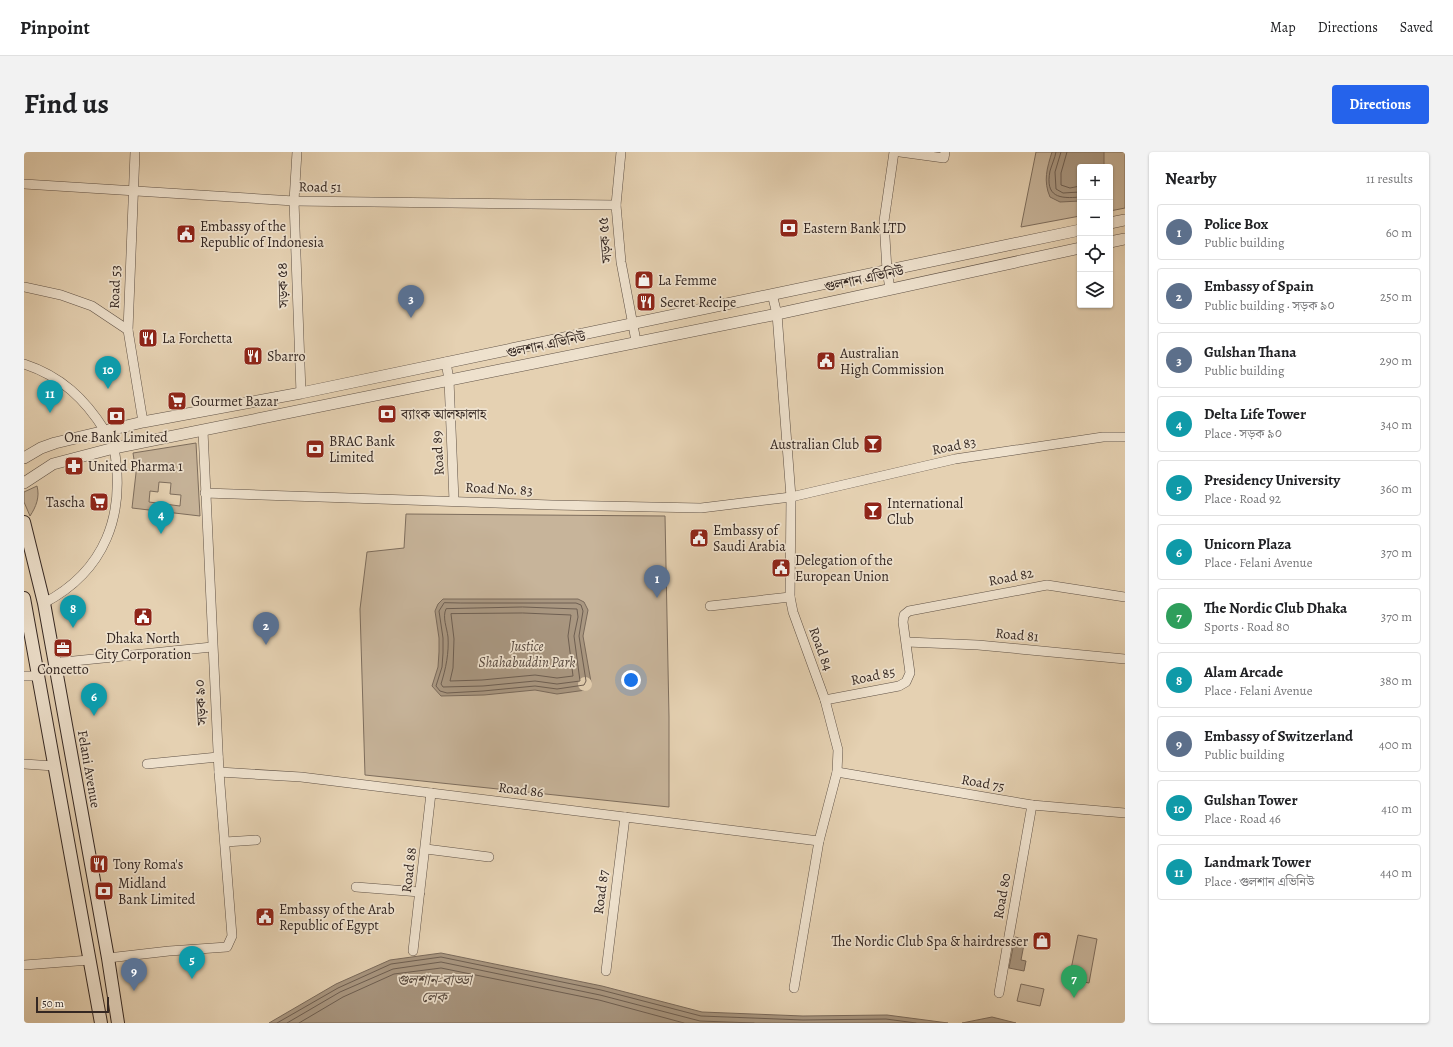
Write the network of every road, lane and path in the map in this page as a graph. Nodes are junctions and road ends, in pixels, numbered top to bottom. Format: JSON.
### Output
{"nodes":[{"id":1,"x":135,"y":152,"type":"edge"},
{"id":2,"x":297,"y":152,"type":"edge"},
{"id":3,"x":621,"y":152,"type":"edge"},
{"id":4,"x":894,"y":152,"type":"edge"},
{"id":5,"x":900,"y":152,"type":"edge"},
{"id":6,"x":945,"y":155,"type":"edge"},
{"id":7,"x":24,"y":184,"type":"edge"},
{"id":8,"x":132,"y":189,"type":"junction"},
{"id":9,"x":294,"y":201,"type":"junction"},
{"id":10,"x":616,"y":205,"type":"junction"},
{"id":11,"x":1125,"y":220,"type":"edge"},
{"id":12,"x":1113,"y":222,"type":"edge"},
{"id":13,"x":1077,"y":231,"type":"edge"},
{"id":14,"x":1125,"y":239,"type":"edge"},
{"id":15,"x":1113,"y":241,"type":"edge"},
{"id":16,"x":1077,"y":249,"type":"edge"},
{"id":17,"x":887,"y":270,"type":"junction"},
{"id":18,"x":24,"y":287,"type":"edge"},
{"id":19,"x":890,"y":289,"type":"junction"},
{"id":20,"x":772,"y":294,"type":"junction"},
{"id":21,"x":777,"y":314,"type":"junction"},
{"id":22,"x":633,"y":324,"type":"junction"},
{"id":23,"x":128,"y":330,"type":"junction"},
{"id":24,"x":636,"y":342,"type":"junction"},
{"id":25,"x":446,"y":362,"type":"junction"},
{"id":26,"x":24,"y":364,"type":"edge"},
{"id":27,"x":449,"y":380,"type":"junction"},
{"id":28,"x":301,"y":393,"type":"junction"},
{"id":29,"x":143,"y":422,"type":"junction"},
{"id":30,"x":105,"y":431,"type":"junction"},
{"id":31,"x":203,"y":431,"type":"junction"},
{"id":32,"x":1125,"y":437,"type":"edge"},
{"id":33,"x":114,"y":448,"type":"junction"},
{"id":34,"x":24,"y":458,"type":"edge"},
{"id":35,"x":24,"y":483,"type":"edge"},
{"id":36,"x":205,"y":493,"type":"junction"},
{"id":37,"x":791,"y":497,"type":"junction"},
{"id":38,"x":454,"y":501,"type":"junction"},
{"id":39,"x":24,"y":522,"type":"edge"},
{"id":40,"x":790,"y":597,"type":"junction"},
{"id":41,"x":1125,"y":597,"type":"edge"},
{"id":42,"x":44,"y":604,"type":"junction"},
{"id":43,"x":25,"y":606,"type":"edge"},
{"id":44,"x":710,"y":606,"type":"dead end"},
{"id":45,"x":904,"y":615,"type":"joint"},
{"id":46,"x":907,"y":642,"type":"junction"},
{"id":47,"x":212,"y":647,"type":"junction"},
{"id":48,"x":1125,"y":659,"type":"edge"},
{"id":49,"x":54,"y":663,"type":"junction"},
{"id":50,"x":24,"y":676,"type":"edge"},
{"id":51,"x":38,"y":676,"type":"junction"},
{"id":52,"x":825,"y":700,"type":"junction"},
{"id":53,"x":218,"y":757,"type":"junction"},
{"id":54,"x":24,"y":764,"type":"edge"},
{"id":55,"x":146,"y":764,"type":"dead end"},
{"id":56,"x":54,"y":766,"type":"junction"},
{"id":57,"x":219,"y":772,"type":"junction"},
{"id":58,"x":837,"y":772,"type":"junction"},
{"id":59,"x":431,"y":793,"type":"junction"},
{"id":60,"x":1032,"y":805,"type":"junction"},
{"id":61,"x":1125,"y":813,"type":"edge"},
{"id":62,"x":625,"y":817,"type":"junction"},
{"id":63,"x":256,"y":840,"type":"dead end"},
{"id":64,"x":819,"y":841,"type":"junction"},
{"id":65,"x":224,"y":842,"type":"junction"},
{"id":66,"x":426,"y":850,"type":"junction"},
{"id":67,"x":489,"y":857,"type":"dead end"},
{"id":68,"x":356,"y":887,"type":"dead end"},
{"id":69,"x":420,"y":892,"type":"junction"},
{"id":70,"x":413,"y":951,"type":"dead end"},
{"id":71,"x":108,"y":958,"type":"junction"},
{"id":72,"x":90,"y":960,"type":"junction"},
{"id":73,"x":24,"y":965,"type":"edge"},
{"id":74,"x":606,"y":972,"type":"dead end"},
{"id":75,"x":794,"y":988,"type":"dead end"},
{"id":76,"x":998,"y":993,"type":"dead end"},
{"id":77,"x":101,"y":1023,"type":"edge"},
{"id":78,"x":118,"y":1023,"type":"edge"}],
"edges":[{"from":1,"to":8,"type":"street","name":"Road 53"},
{"from":2,"to":9,"type":"street","name":"সড়ক ৫৪"},
{"from":3,"to":10,"type":"street","name":"সড়ক ৫৫"},
{"from":4,"to":17,"type":"street"},
{"from":5,"to":6,"type":"street"},
{"from":7,"to":8,"type":"street","name":"Road 51"},
{"from":8,"to":9,"type":"street","name":"Road 51"},
{"from":8,"to":23,"type":"street","name":"Road 53"},
{"from":9,"to":10,"type":"street","name":"Road 51"},
{"from":9,"to":28,"type":"street","name":"সড়ক ৫৪"},
{"from":10,"to":22,"type":"street","name":"সড়ক ৫৫"},
{"from":11,"to":12,"type":"street"},
{"from":13,"to":17,"type":"street","name":"গুলশান এভিনিউ"},
{"from":14,"to":15,"type":"street"},
{"from":16,"to":19,"type":"street","name":"গুলশান এভিনিউ"},
{"from":17,"to":19,"type":"street"},
{"from":17,"to":20,"type":"street","name":"গুলশান এভিনিউ"},
{"from":18,"to":23,"type":"street"},
{"from":19,"to":21,"type":"street","name":"গুলশান এভিনিউ"},
{"from":20,"to":21,"type":"street","name":"Road 84"},
{"from":20,"to":22,"type":"street","name":"গুলশান এভিনিউ"},
{"from":21,"to":24,"type":"street","name":"গুলশান এভিনিউ"},
{"from":21,"to":37,"type":"street","name":"Road 84"},
{"from":22,"to":24,"type":"street","name":"সড়ক ৫৫"},
{"from":22,"to":25,"type":"street","name":"গুলশান এভিনিউ"},
{"from":23,"to":29,"type":"street","name":"Road 53"},
{"from":24,"to":27,"type":"street","name":"গুলশান এভিনিউ"},
{"from":25,"to":27,"type":"street","name":"Road 89"},
{"from":25,"to":28,"type":"street","name":"গুলশান এভিনিউ"},
{"from":26,"to":30,"type":"street"},
{"from":27,"to":31,"type":"street","name":"গুলশান এভিনিউ"},
{"from":27,"to":38,"type":"street","name":"Road 89"},
{"from":28,"to":29,"type":"street","name":"গুলশান এভিনিউ"},
{"from":29,"to":30,"type":"street","name":"গুলশান এভিনিউ"},
{"from":30,"to":34,"type":"street","name":"গুলশান এভিনিউ"},
{"from":31,"to":33,"type":"street","name":"গুলশান এভিনিউ"},
{"from":31,"to":36,"type":"street","name":"সড়ক ৯০"},
{"from":32,"to":37,"type":"street","name":"Road 83"},
{"from":33,"to":35,"type":"street","name":"গুলশান এভিনিউ"},
{"from":33,"to":42,"type":"street"},
{"from":36,"to":38,"type":"street","name":"Road No. 83"},
{"from":36,"to":47,"type":"street","name":"সড়ক ৯০"},
{"from":37,"to":38,"type":"street","name":"Road No. 83"},
{"from":37,"to":40,"type":"street","name":"Road 84"},
{"from":39,"to":42,"type":"main road","name":"Felani Avenue"},
{"from":40,"to":44,"type":"street"},
{"from":40,"to":52,"type":"street","name":"Road 84"},
{"from":41,"to":45,"type":"street","name":"Road 82"},
{"from":42,"to":49,"type":"main road","name":"Felani Avenue"},
{"from":43,"to":51,"type":"main road"},
{"from":45,"to":46,"type":"street","name":"Road 85"},
{"from":46,"to":48,"type":"street","name":"Road 81"},
{"from":46,"to":52,"type":"street","name":"Road 85"},
{"from":47,"to":49,"type":"street"},
{"from":47,"to":53,"type":"street","name":"সড়ক ৯০"},
{"from":49,"to":71,"type":"main road","name":"Felani Avenue"},
{"from":50,"to":51,"type":"street"},
{"from":51,"to":56,"type":"main road"},
{"from":52,"to":58,"type":"street","name":"Road 84"},
{"from":53,"to":55,"type":"street"},
{"from":53,"to":57,"type":"street","name":"সড়ক ৯০"},
{"from":54,"to":56,"type":"street"},
{"from":56,"to":72,"type":"main road"},
{"from":57,"to":59,"type":"street","name":"Road 86"},
{"from":57,"to":65,"type":"street","name":"সড়ক ৯০"},
{"from":58,"to":60,"type":"street","name":"Road 75"},
{"from":58,"to":64,"type":"street","name":"Road 84"},
{"from":59,"to":62,"type":"street","name":"Road 86"},
{"from":59,"to":66,"type":"street","name":"Road 88"},
{"from":60,"to":61,"type":"street","name":"Road 75"},
{"from":60,"to":76,"type":"street","name":"Road 80"},
{"from":62,"to":64,"type":"street","name":"Road 86"},
{"from":62,"to":74,"type":"street","name":"Road 87"},
{"from":63,"to":65,"type":"street"},
{"from":64,"to":75,"type":"street","name":"Road 84"},
{"from":65,"to":71,"type":"street","name":"সড়ক ৯০"},
{"from":66,"to":67,"type":"street"},
{"from":66,"to":69,"type":"street","name":"Road 88"},
{"from":68,"to":69,"type":"street"},
{"from":69,"to":70,"type":"street","name":"Road 88"},
{"from":71,"to":72,"type":"main road"},
{"from":71,"to":78,"type":"main road","name":"Felani Avenue"},
{"from":72,"to":73,"type":"street"},
{"from":72,"to":77,"type":"main road"}]}
